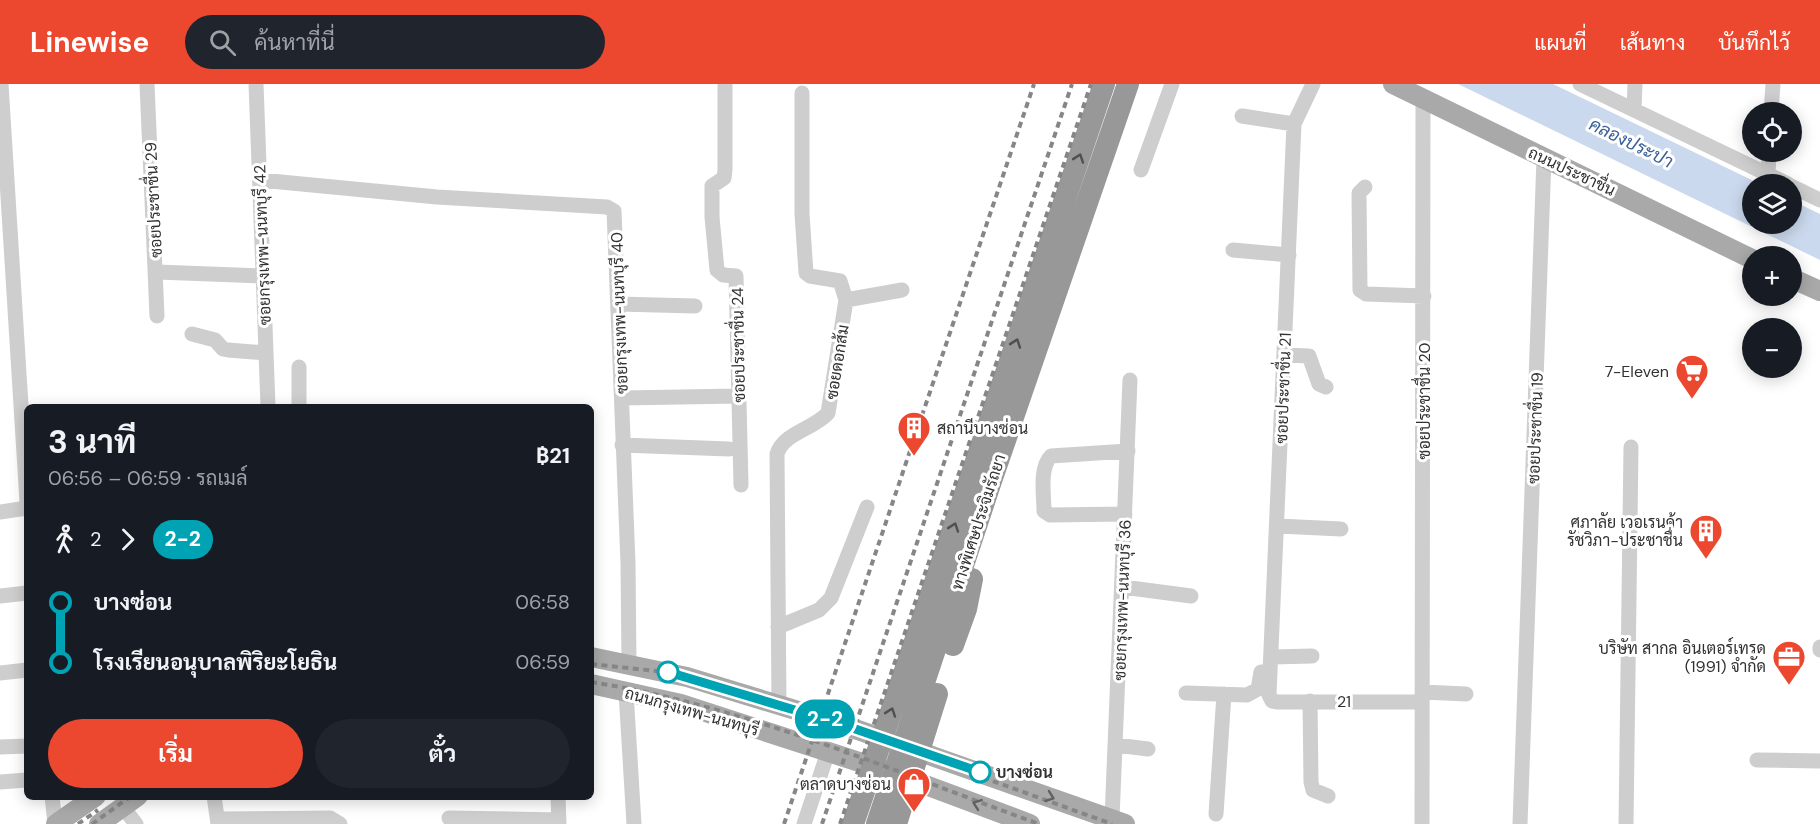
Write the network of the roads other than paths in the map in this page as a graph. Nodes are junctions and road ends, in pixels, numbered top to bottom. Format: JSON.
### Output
{"nodes":[{"id":1,"x":1,"y":84,"type":"edge"},
{"id":2,"x":147,"y":84,"type":"edge"},
{"id":3,"x":256,"y":84,"type":"edge"},
{"id":4,"x":724,"y":84,"type":"edge"},
{"id":5,"x":1104,"y":84,"type":"edge"},
{"id":6,"x":1128,"y":84,"type":"edge"},
{"id":7,"x":1136,"y":84,"type":"edge"},
{"id":8,"x":1172,"y":84,"type":"edge"},
{"id":9,"x":1312,"y":84,"type":"edge"},
{"id":10,"x":1393,"y":84,"type":"edge"},
{"id":11,"x":1580,"y":84,"type":"edge"},
{"id":12,"x":1635,"y":84,"type":"edge"},
{"id":13,"x":1773,"y":84,"type":"edge"},
{"id":14,"x":802,"y":93,"type":"dead end"},
{"id":15,"x":1423,"y":100,"type":"junction"},
{"id":16,"x":1772,"y":102,"type":"edge"},
{"id":17,"x":1634,"y":110,"type":"junction"},
{"id":18,"x":1242,"y":116,"type":"dead end"},
{"id":19,"x":1294,"y":123,"type":"junction"},
{"id":20,"x":2,"y":135,"type":"edge"},
{"id":21,"x":1544,"y":158,"type":"junction"},
{"id":22,"x":1141,"y":170,"type":"dead end"},
{"id":23,"x":1766,"y":174,"type":"edge"},
{"id":24,"x":260,"y":180,"type":"junction"},
{"id":25,"x":1365,"y":187,"type":"dead end"},
{"id":26,"x":1802,"y":191,"type":"edge"},
{"id":27,"x":1820,"y":200,"type":"edge"},
{"id":28,"x":5,"y":211,"type":"edge"},
{"id":29,"x":1233,"y":250,"type":"dead end"},
{"id":30,"x":1742,"y":254,"type":"edge"},
{"id":31,"x":1289,"y":255,"type":"junction"},
{"id":32,"x":7,"y":266,"type":"edge"},
{"id":33,"x":157,"y":272,"type":"junction"},
{"id":34,"x":263,"y":276,"type":"junction"},
{"id":35,"x":1802,"y":283,"type":"edge"},
{"id":36,"x":902,"y":290,"type":"dead end"},
{"id":37,"x":1820,"y":291,"type":"edge"},
{"id":38,"x":1424,"y":296,"type":"junction"},
{"id":39,"x":846,"y":300,"type":"junction"},
{"id":40,"x":618,"y":304,"type":"junction"},
{"id":41,"x":695,"y":306,"type":"dead end"},
{"id":42,"x":157,"y":316,"type":"dead end"},
{"id":43,"x":192,"y":334,"type":"dead end"},
{"id":44,"x":266,"y":353,"type":"junction"},
{"id":45,"x":1285,"y":355,"type":"junction"},
{"id":46,"x":299,"y":367,"type":"dead end"},
{"id":47,"x":1131,"y":380,"type":"dead end"},
{"id":48,"x":1326,"y":387,"type":"dead end"},
{"id":49,"x":739,"y":396,"type":"junction"},
{"id":50,"x":621,"y":398,"type":"junction"},
{"id":51,"x":268,"y":404,"type":"edge"},
{"id":52,"x":299,"y":404,"type":"edge"},
{"id":53,"x":24,"y":441,"type":"edge"},
{"id":54,"x":622,"y":446,"type":"junction"},
{"id":55,"x":1631,"y":447,"type":"dead end"},
{"id":56,"x":729,"y":449,"type":"dead end"},
{"id":57,"x":1128,"y":451,"type":"junction"},
{"id":58,"x":992,"y":478,"type":"junction"},
{"id":59,"x":741,"y":485,"type":"dead end"},
{"id":60,"x":867,"y":507,"type":"dead end"},
{"id":61,"x":24,"y":508,"type":"edge"},
{"id":62,"x":0,"y":512,"type":"edge"},
{"id":63,"x":1125,"y":514,"type":"junction"},
{"id":64,"x":1278,"y":526,"type":"junction"},
{"id":65,"x":1341,"y":530,"type":"dead end"},
{"id":66,"x":1123,"y":587,"type":"junction"},
{"id":67,"x":24,"y":593,"type":"edge"},
{"id":68,"x":0,"y":596,"type":"edge"},
{"id":69,"x":1191,"y":596,"type":"dead end"},
{"id":70,"x":778,"y":627,"type":"junction"},
{"id":71,"x":1312,"y":656,"type":"dead end"},
{"id":72,"x":594,"y":658,"type":"edge"},
{"id":73,"x":1267,"y":662,"type":"junction"},
{"id":74,"x":629,"y":664,"type":"junction"},
{"id":75,"x":24,"y":670,"type":"edge"},
{"id":76,"x":0,"y":673,"type":"edge"},
{"id":77,"x":594,"y":685,"type":"edge"},
{"id":78,"x":626,"y":692,"type":"junction"},
{"id":79,"x":1186,"y":693,"type":"dead end"},
{"id":80,"x":1224,"y":694,"type":"junction"},
{"id":81,"x":1466,"y":694,"type":"dead end"},
{"id":82,"x":1269,"y":695,"type":"joint"},
{"id":83,"x":1422,"y":697,"type":"junction"},
{"id":84,"x":1310,"y":701,"type":"junction"},
{"id":85,"x":779,"y":705,"type":"junction"},
{"id":86,"x":1116,"y":745,"type":"junction"},
{"id":87,"x":24,"y":746,"type":"edge"},
{"id":88,"x":909,"y":746,"type":"junction"},
{"id":89,"x":0,"y":747,"type":"edge"},
{"id":90,"x":1148,"y":749,"type":"dead end"},
{"id":91,"x":828,"y":752,"type":"junction"},
{"id":92,"x":1757,"y":760,"type":"dead end"},
{"id":93,"x":1820,"y":761,"type":"edge"},
{"id":94,"x":896,"y":774,"type":"junction"},
{"id":95,"x":24,"y":780,"type":"edge"},
{"id":96,"x":0,"y":782,"type":"edge"},
{"id":97,"x":1328,"y":796,"type":"dead end"},
{"id":98,"x":53,"y":800,"type":"edge"},
{"id":99,"x":92,"y":800,"type":"edge"},
{"id":100,"x":96,"y":800,"type":"edge"},
{"id":101,"x":215,"y":800,"type":"edge"},
{"id":102,"x":558,"y":800,"type":"edge"},
{"id":103,"x":117,"y":811,"type":"edge"},
{"id":104,"x":1216,"y":814,"type":"dead end"},
{"id":105,"x":454,"y":820,"type":"edge"},
{"id":106,"x":218,"y":821,"type":"edge"},
{"id":107,"x":283,"y":821,"type":"edge"},
{"id":108,"x":504,"y":821,"type":"edge"},
{"id":109,"x":338,"y":822,"type":"edge"},
{"id":110,"x":559,"y":822,"type":"edge"},
{"id":111,"x":1021,"y":822,"type":"edge"},
{"id":112,"x":1118,"y":822,"type":"edge"},
{"id":113,"x":56,"y":824,"type":"edge"},
{"id":114,"x":136,"y":824,"type":"edge"},
{"id":115,"x":634,"y":824,"type":"edge"},
{"id":116,"x":804,"y":824,"type":"edge"},
{"id":117,"x":853,"y":824,"type":"edge"},
{"id":118,"x":877,"y":824,"type":"edge"},
{"id":119,"x":896,"y":824,"type":"edge"},
{"id":120,"x":1422,"y":824,"type":"edge"},
{"id":121,"x":1520,"y":824,"type":"edge"},
{"id":122,"x":1626,"y":824,"type":"edge"}],
"edges":[{"from":1,"to":20,"type":"street"},
{"from":2,"to":33,"type":"street","name":"ซอยประชาชื่น 29"},
{"from":3,"to":24,"type":"street","name":"ซอยกรุงเทพ-นนทบุรี 42"},
{"from":4,"to":49,"type":"street","name":"ซอยประชาชื่น 24"},
{"from":117,"to":5,"type":"highway","name":"ทางพิเศษประจิมรัถยา","one_way":true},
{"from":6,"to":58,"type":"highway","name":"ทางพิเศษประจิมรัถยา"},
{"from":7,"to":88,"type":"street"},
{"from":8,"to":22,"type":"street"},
{"from":9,"to":19,"type":"street","name":"ซอยประชาชื่น 21"},
{"from":10,"to":15,"type":"main road","name":"ถนนประชาชื่น"},
{"from":11,"to":17,"type":"street"},
{"from":12,"to":17,"type":"street"},
{"from":13,"to":16,"type":"street"},
{"from":14,"to":39,"type":"street"},
{"from":15,"to":21,"type":"main road","name":"ถนนประชาชื่น"},
{"from":15,"to":38,"type":"street","name":"ซอยประชาชื่น 20"},
{"from":17,"to":23,"type":"street"},
{"from":18,"to":19,"type":"street"},
{"from":19,"to":31,"type":"street","name":"ซอยประชาชื่น 21"},
{"from":20,"to":28,"type":"street"},
{"from":21,"to":30,"type":"main road","name":"ถนนประชาชื่น"},
{"from":21,"to":121,"type":"street","name":"ซอยประชาชื่น 19"},
{"from":24,"to":34,"type":"street","name":"ซอยกรุงเทพ-นนทบุรี 42"},
{"from":24,"to":40,"type":"street","name":"ซอยกรุงเทพ-นนทบุรี 40"},
{"from":25,"to":38,"type":"street"},
{"from":26,"to":27,"type":"street"},
{"from":28,"to":32,"type":"street"},
{"from":29,"to":31,"type":"street"},
{"from":31,"to":45,"type":"street","name":"ซอยประชาชื่น 21"},
{"from":32,"to":53,"type":"street"},
{"from":33,"to":34,"type":"street"},
{"from":33,"to":42,"type":"street","name":"ซอยประชาชื่น 29"},
{"from":34,"to":44,"type":"street","name":"ซอยกรุงเทพ-นนทบุรี 42"},
{"from":35,"to":37,"type":"main road"},
{"from":36,"to":39,"type":"street"},
{"from":38,"to":83,"type":"street","name":"ซอยประชาชื่น 20"},
{"from":39,"to":70,"type":"street","name":"ซอยดอกส้ม"},
{"from":40,"to":41,"type":"street"},
{"from":40,"to":50,"type":"street","name":"ซอยกรุงเทพ-นนทบุรี 40"},
{"from":43,"to":44,"type":"street"},
{"from":44,"to":51,"type":"street","name":"ซอยกรุงเทพ-นนทบุรี 42"},
{"from":45,"to":48,"type":"street"},
{"from":45,"to":64,"type":"street","name":"ซอยประชาชื่น 21"},
{"from":46,"to":52,"type":"street"},
{"from":47,"to":57,"type":"street","name":"ซอยกรุงเทพ-นนทบุรี 36"},
{"from":49,"to":50,"type":"street"},
{"from":49,"to":59,"type":"street","name":"ซอยประชาชื่น 24"},
{"from":50,"to":54,"type":"street","name":"ซอยกรุงเทพ-นนทบุรี 40"},
{"from":54,"to":56,"type":"street"},
{"from":54,"to":74,"type":"street","name":"ซอยกรุงเทพ-นนทบุรี 40"},
{"from":55,"to":122,"type":"street"},
{"from":57,"to":63,"type":"street","name":"ซอยกรุงเทพ-นนทบุรี 36"},
{"from":57,"to":63,"type":"street"},
{"from":58,"to":118,"type":"highway","name":"ทางพิเศษประจิมรัถยา"},
{"from":58,"to":119,"type":"highway"},
{"from":60,"to":70,"type":"street"},
{"from":61,"to":62,"type":"street"},
{"from":63,"to":66,"type":"street","name":"ซอยกรุงเทพ-นนทบุรี 36"},
{"from":64,"to":65,"type":"street"},
{"from":64,"to":73,"type":"street","name":"ซอยประชาชื่น 21"},
{"from":66,"to":69,"type":"street"},
{"from":66,"to":86,"type":"street","name":"ซอยกรุงเทพ-นนทบุรี 36"},
{"from":67,"to":68,"type":"street"},
{"from":70,"to":85,"type":"street","name":"ซอยดอกส้ม"},
{"from":71,"to":73,"type":"street"},
{"from":72,"to":74,"type":"main road","name":"ถนนกรุงเทพ-นนทบุรี"},
{"from":73,"to":80,"type":"street"},
{"from":73,"to":82,"type":"street","name":"ซอยประชาชื่น 21"},
{"from":74,"to":85,"type":"main road","name":"ถนนกรุงเทพ-นนทบุรี"},
{"from":75,"to":76,"type":"street"},
{"from":77,"to":78,"type":"main road","name":"ถนนกรุงเทพ-นนทบุรี"},
{"from":78,"to":91,"type":"main road","name":"ถนนกรุงเทพ-นนทบุรี"},
{"from":78,"to":115,"type":"street"},
{"from":79,"to":80,"type":"street"},
{"from":80,"to":104,"type":"street"},
{"from":81,"to":83,"type":"street","name":"21"},
{"from":82,"to":84,"type":"street","name":"21"},
{"from":83,"to":84,"type":"street","name":"21"},
{"from":83,"to":120,"type":"street","name":"ซอยประชาชื่น 20"},
{"from":84,"to":97,"type":"street"},
{"from":85,"to":88,"type":"main road","name":"ถนนกรุงเทพ-นนทบุรี"},
{"from":86,"to":90,"type":"street"},
{"from":86,"to":112,"type":"street","name":"ซอยกรุงเทพ-นนทบุรี 36"},
{"from":87,"to":89,"type":"street"},
{"from":88,"to":94,"type":"main road"},
{"from":88,"to":112,"type":"main road","name":"ถนนกรุงเทพ-นนทบุรี","one_way":true},
{"from":91,"to":94,"type":"main road","name":"ถนนกรุงเทพ-นนทบุรี"},
{"from":91,"to":116,"type":"street"},
{"from":92,"to":93,"type":"street"},
{"from":111,"to":94,"type":"main road","name":"ถนนกรุงเทพ-นนทบุรี","one_way":true},
{"from":94,"to":118,"type":"main road"},
{"from":95,"to":96,"type":"street"},
{"from":98,"to":113,"type":"street"},
{"from":99,"to":113,"type":"main road"},
{"from":100,"to":103,"type":"main road"},
{"from":101,"to":106,"type":"street"},
{"from":102,"to":110,"type":"street"},
{"from":103,"to":114,"type":"street"},
{"from":105,"to":108,"type":"street"},
{"from":106,"to":107,"type":"street"},
{"from":107,"to":109,"type":"street"},
{"from":108,"to":110,"type":"street"}]}
